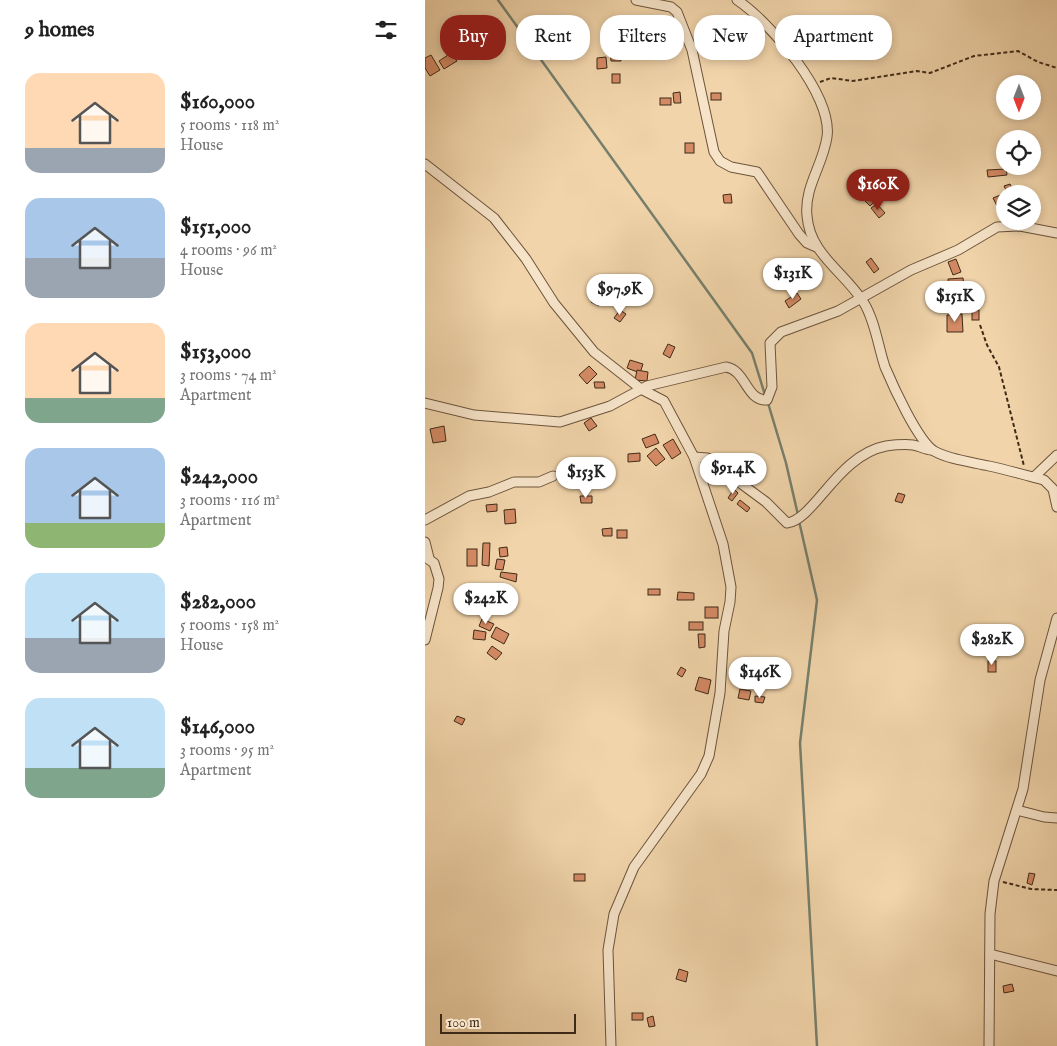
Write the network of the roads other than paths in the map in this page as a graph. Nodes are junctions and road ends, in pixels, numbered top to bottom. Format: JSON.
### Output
{"nodes":[{"id":1,"x":636,"y":0,"type":"edge"},
{"id":2,"x":737,"y":0,"type":"edge"},
{"id":3,"x":425,"y":164,"type":"edge"},
{"id":4,"x":1057,"y":233,"type":"edge"},
{"id":5,"x":816,"y":247,"type":"junction"},
{"id":6,"x":861,"y":299,"type":"junction"},
{"id":7,"x":641,"y":389,"type":"junction"},
{"id":8,"x":425,"y":403,"type":"edge"},
{"id":9,"x":935,"y":451,"type":"junction"},
{"id":10,"x":1057,"y":455,"type":"edge"},
{"id":11,"x":694,"y":458,"type":"junction"},
{"id":12,"x":553,"y":476,"type":"dead end"},
{"id":13,"x":1031,"y":477,"type":"junction"},
{"id":14,"x":1057,"y":508,"type":"edge"},
{"id":15,"x":425,"y":520,"type":"edge"},
{"id":16,"x":425,"y":542,"type":"edge"},
{"id":17,"x":427,"y":557,"type":"edge"},
{"id":18,"x":1057,"y":618,"type":"edge"},
{"id":19,"x":425,"y":640,"type":"edge"},
{"id":20,"x":1017,"y":810,"type":"junction"},
{"id":21,"x":1057,"y":818,"type":"edge"},
{"id":22,"x":990,"y":954,"type":"junction"},
{"id":23,"x":1057,"y":971,"type":"edge"},
{"id":24,"x":611,"y":1046,"type":"edge"},
{"id":25,"x":989,"y":1046,"type":"edge"}],
"edges":[{"from":1,"to":5,"type":"street"},
{"from":2,"to":5,"type":"street"},
{"from":3,"to":7,"type":"street"},
{"from":4,"to":6,"type":"street"},
{"from":5,"to":6,"type":"street"},
{"from":6,"to":7,"type":"street"},
{"from":6,"to":9,"type":"street"},
{"from":7,"to":8,"type":"street"},
{"from":7,"to":11,"type":"street"},
{"from":9,"to":11,"type":"street"},
{"from":9,"to":13,"type":"street"},
{"from":10,"to":13,"type":"street"},
{"from":11,"to":24,"type":"street"},
{"from":12,"to":15,"type":"street"},
{"from":13,"to":14,"type":"street"},
{"from":16,"to":17,"type":"street"},
{"from":17,"to":19,"type":"street"},
{"from":18,"to":20,"type":"street"},
{"from":20,"to":21,"type":"street"},
{"from":20,"to":22,"type":"street"},
{"from":22,"to":23,"type":"street"},
{"from":22,"to":25,"type":"street"}]}
